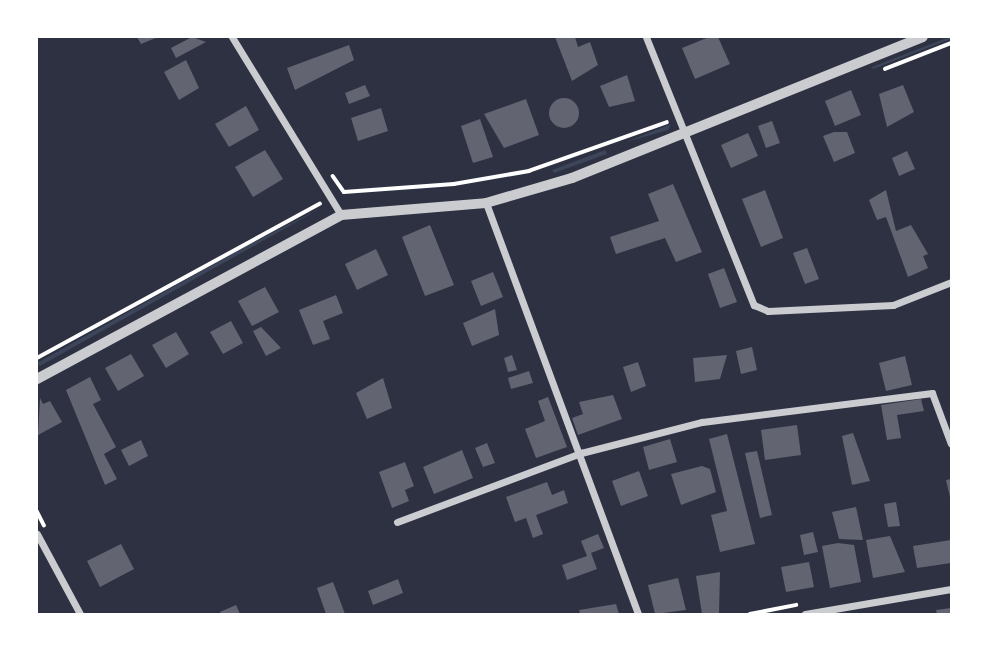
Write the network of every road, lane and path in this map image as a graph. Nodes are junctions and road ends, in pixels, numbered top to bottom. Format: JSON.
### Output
{"nodes":[{"id":1,"x":232,"y":37,"type":"edge"},
{"id":2,"x":646,"y":37,"type":"edge"},
{"id":3,"x":923,"y":37,"type":"edge"},
{"id":4,"x":678,"y":119,"type":"junction"},
{"id":5,"x":684,"y":135,"type":"junction"},
{"id":6,"x":344,"y":192,"type":"dead end"},
{"id":7,"x":326,"y":201,"type":"dead end"},
{"id":8,"x":486,"y":203,"type":"junction"},
{"id":9,"x":341,"y":215,"type":"junction"},
{"id":10,"x":951,"y":282,"type":"edge"},
{"id":11,"x":37,"y":358,"type":"edge"},
{"id":12,"x":37,"y":379,"type":"edge"},
{"id":13,"x":951,"y":444,"type":"edge"},
{"id":14,"x":581,"y":453,"type":"junction"},
{"id":15,"x":397,"y":522,"type":"dead end"},
{"id":16,"x":37,"y":534,"type":"edge"},
{"id":17,"x":951,"y":589,"type":"edge"},
{"id":18,"x":800,"y":604,"type":"dead end"},
{"id":19,"x":80,"y":614,"type":"edge"},
{"id":20,"x":638,"y":614,"type":"edge"},
{"id":21,"x":750,"y":614,"type":"edge"},
{"id":22,"x":806,"y":614,"type":"edge"}],
"edges":[{"from":1,"to":9,"type":"street"},
{"from":2,"to":4,"type":"street"},
{"from":3,"to":5,"type":"street"},
{"from":4,"to":5,"type":"street"},
{"from":4,"to":6,"type":"path"},
{"from":5,"to":8,"type":"street"},
{"from":5,"to":10,"type":"street"},
{"from":7,"to":11,"type":"path"},
{"from":8,"to":9,"type":"street"},
{"from":8,"to":14,"type":"street"},
{"from":9,"to":12,"type":"street"},
{"from":13,"to":14,"type":"street"},
{"from":14,"to":15,"type":"street"},
{"from":14,"to":20,"type":"street"},
{"from":16,"to":19,"type":"street"},
{"from":17,"to":22,"type":"street"},
{"from":18,"to":21,"type":"path"}]}
